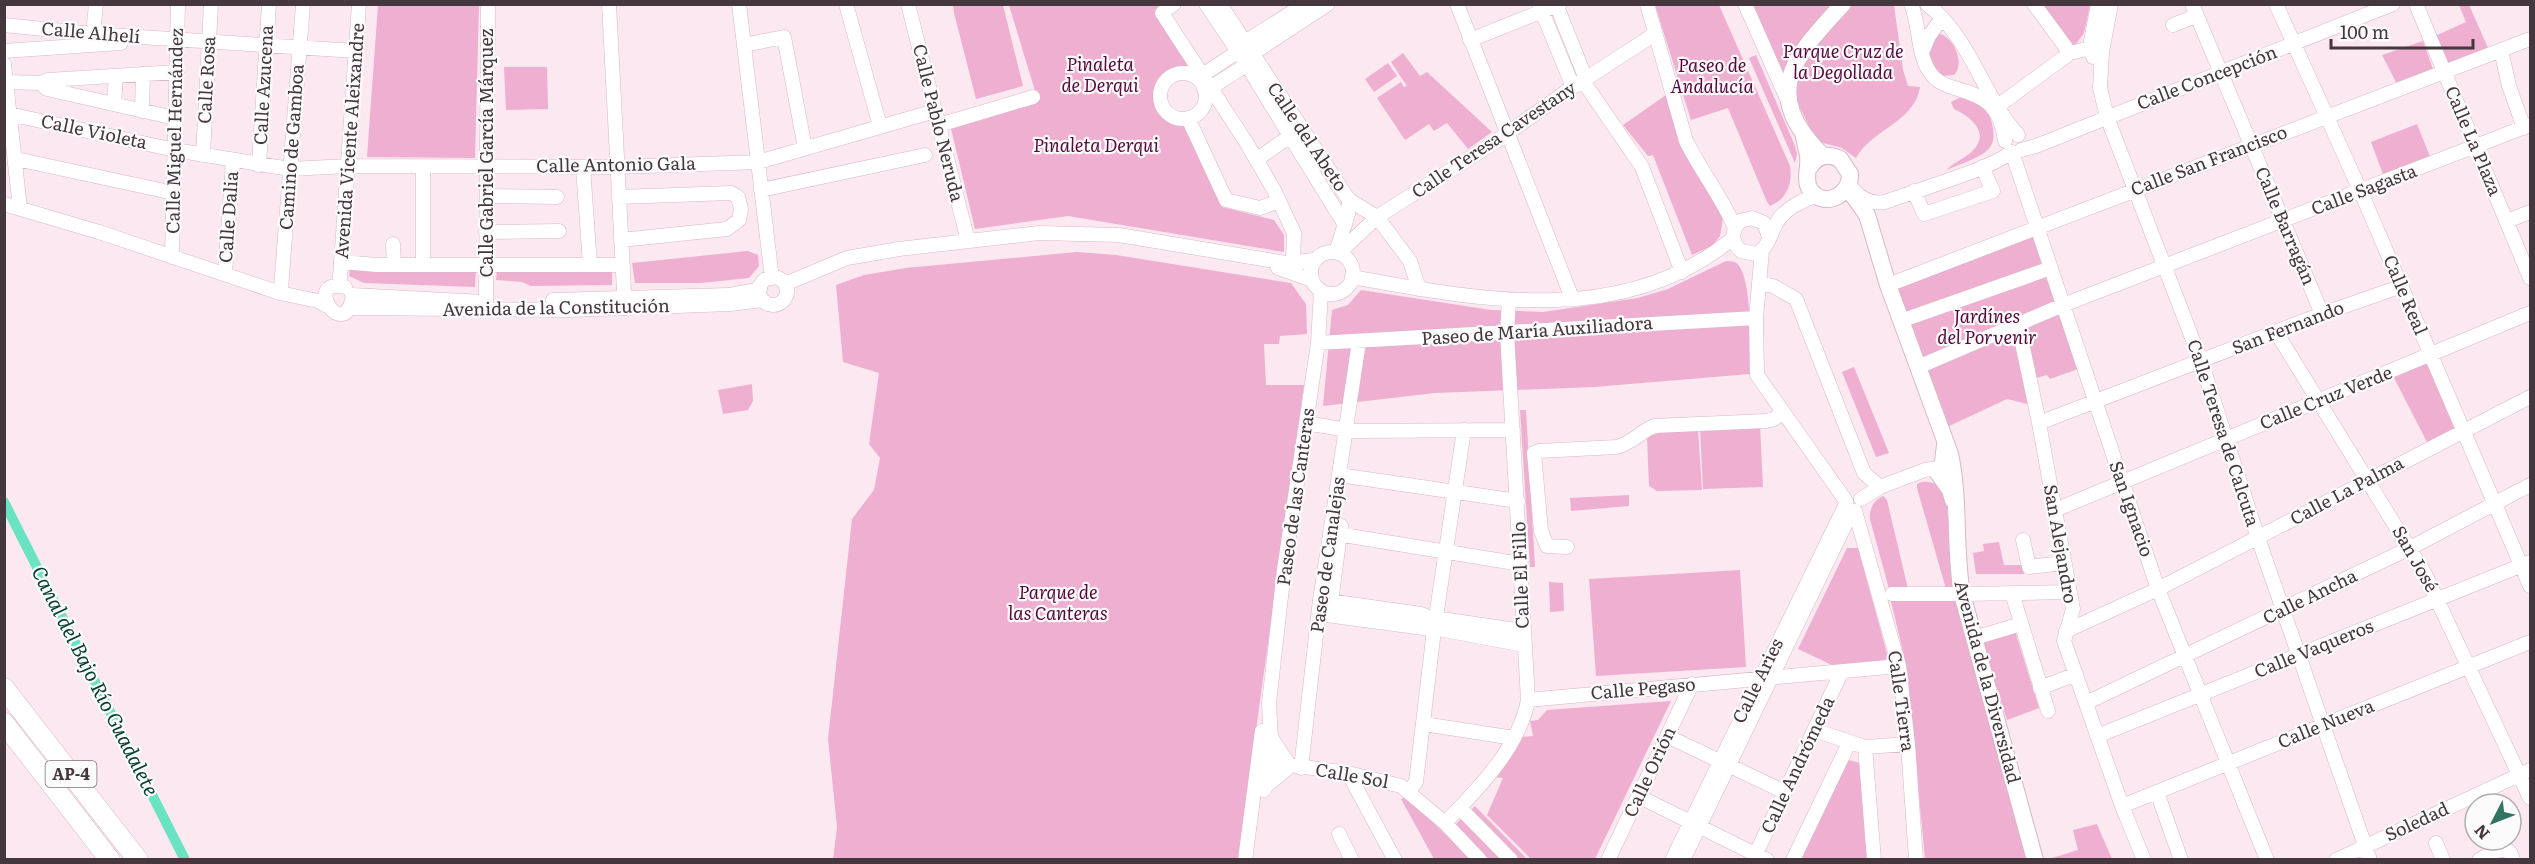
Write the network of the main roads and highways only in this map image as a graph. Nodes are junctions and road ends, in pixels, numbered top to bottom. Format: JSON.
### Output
{"nodes":[{"id":1,"x":1844,"y":4,"type":"edge"},
{"id":2,"x":1803,"y":133,"type":"junction"},
{"id":3,"x":1823,"y":156,"type":"junction"},
{"id":4,"x":1808,"y":172,"type":"junction"},
{"id":5,"x":1844,"y":190,"type":"junction"},
{"id":6,"x":4,"y":688,"type":"edge"},
{"id":7,"x":4,"y":723,"type":"edge"},
{"id":8,"x":110,"y":860,"type":"edge"},
{"id":9,"x":138,"y":860,"type":"edge"},
{"id":10,"x":2035,"y":860,"type":"edge"}],
"edges":[{"from":1,"to":2,"type":"main road"},
{"from":2,"to":3,"type":"main road"},
{"from":2,"to":4,"type":"main road"},
{"from":3,"to":4,"type":"main road"},
{"from":3,"to":5,"type":"main road"},
{"from":4,"to":5,"type":"main road"},
{"from":5,"to":10,"type":"main road","name":"Avenida de la Diversidad"},
{"from":6,"to":9,"type":"highway","number":"AP-4"},
{"from":7,"to":8,"type":"highway","number":"AP-4"}]}
